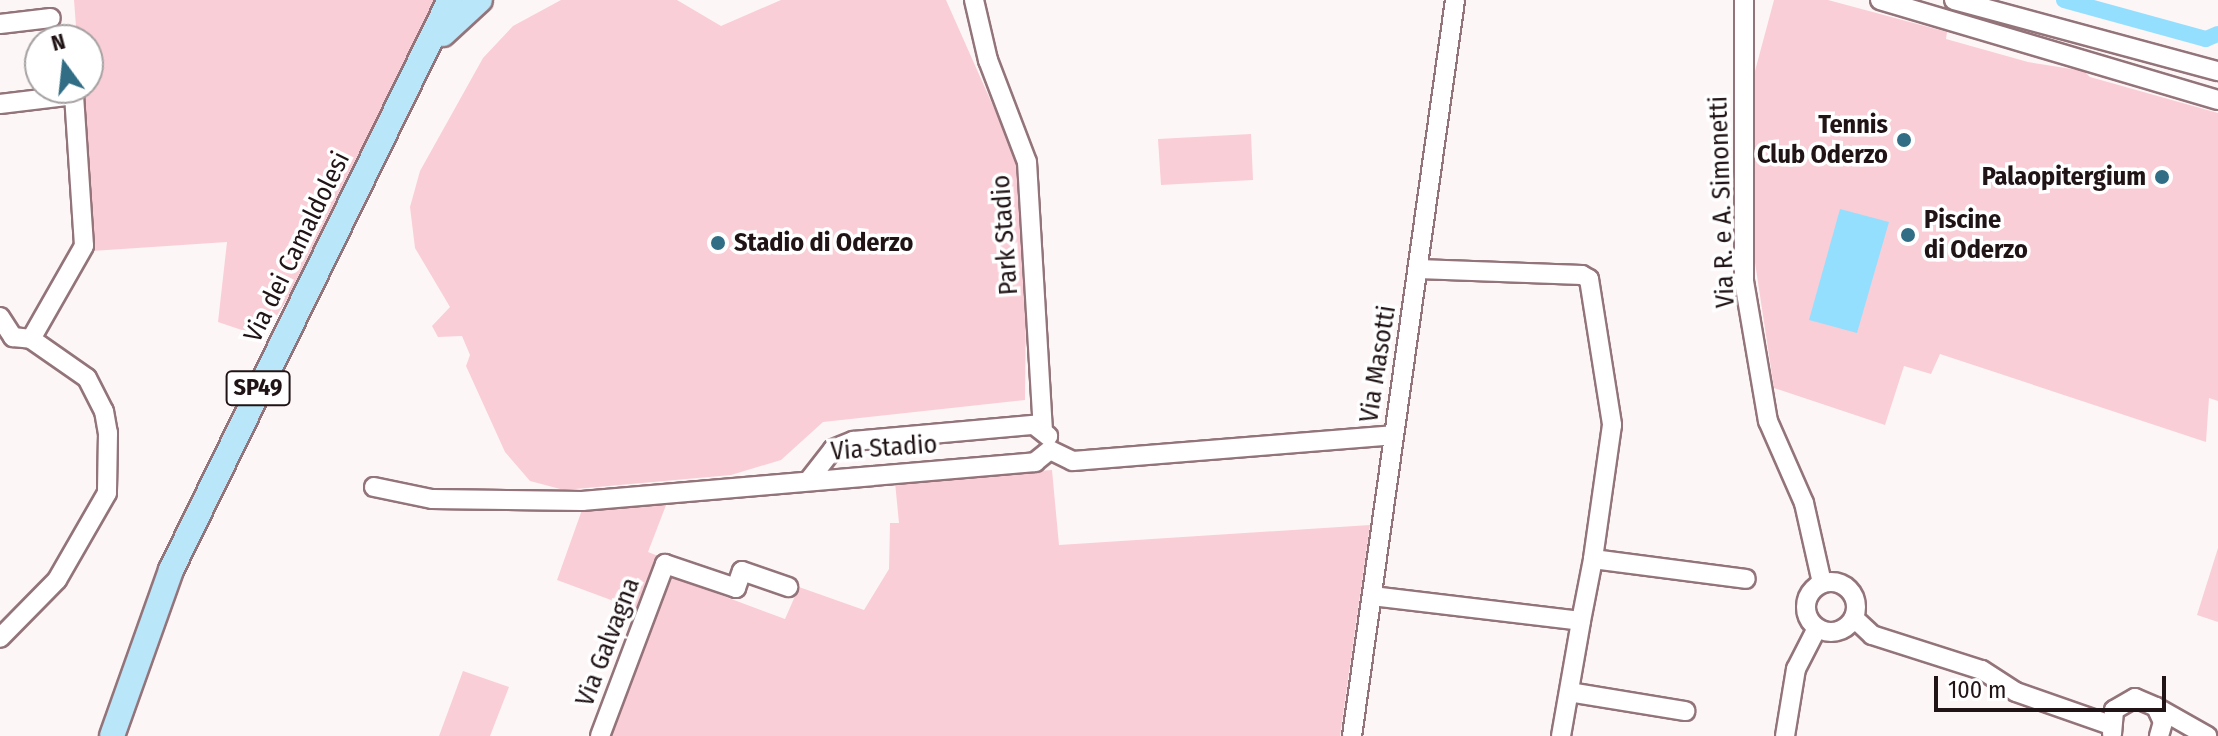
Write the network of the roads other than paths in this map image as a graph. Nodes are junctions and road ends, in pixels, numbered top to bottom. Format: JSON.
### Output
{"nodes":[{"id":1,"x":450,"y":0,"type":"edge"},
{"id":2,"x":480,"y":0,"type":"edge"},
{"id":3,"x":974,"y":0,"type":"edge"},
{"id":4,"x":1455,"y":0,"type":"edge"},
{"id":5,"x":1744,"y":0,"type":"edge"},
{"id":6,"x":1954,"y":0,"type":"edge"},
{"id":7,"x":1887,"y":1,"type":"edge"},
{"id":8,"x":51,"y":18,"type":"dead end"},
{"id":9,"x":0,"y":24,"type":"edge"},
{"id":10,"x":2053,"y":25,"type":"junction"},
{"id":11,"x":428,"y":51,"type":"junction"},
{"id":12,"x":2043,"y":56,"type":"junction"},
{"id":13,"x":2218,"y":71,"type":"edge"},
{"id":14,"x":2218,"y":100,"type":"edge"},
{"id":15,"x":0,"y":104,"type":"edge"},
{"id":16,"x":1418,"y":269,"type":"junction"},
{"id":17,"x":0,"y":317,"type":"edge"},
{"id":18,"x":15,"y":338,"type":"edge"},
{"id":19,"x":1043,"y":428,"type":"junction"},
{"id":20,"x":1393,"y":435,"type":"junction"},
{"id":21,"x":858,"y":441,"type":"junction"},
{"id":22,"x":1050,"y":450,"type":"junction"},
{"id":23,"x":859,"y":477,"type":"junction"},
{"id":24,"x":809,"y":480,"type":"junction"},
{"id":25,"x":374,"y":487,"type":"dead end"},
{"id":26,"x":1593,"y":559,"type":"junction"},
{"id":27,"x":1746,"y":579,"type":"dead end"},
{"id":28,"x":1822,"y":583,"type":"junction"},
{"id":29,"x":788,"y":587,"type":"dead end"},
{"id":30,"x":1372,"y":596,"type":"junction"},
{"id":31,"x":1854,"y":618,"type":"junction"},
{"id":32,"x":1581,"y":621,"type":"junction"},
{"id":33,"x":1817,"y":628,"type":"junction"},
{"id":34,"x":0,"y":638,"type":"edge"},
{"id":35,"x":1569,"y":692,"type":"junction"},
{"id":36,"x":2156,"y":707,"type":"junction"},
{"id":37,"x":1685,"y":711,"type":"dead end"},
{"id":38,"x":2112,"y":731,"type":"edge"},
{"id":39,"x":112,"y":736,"type":"edge"},
{"id":40,"x":600,"y":736,"type":"edge"},
{"id":41,"x":1352,"y":736,"type":"edge"},
{"id":42,"x":1561,"y":736,"type":"edge"},
{"id":43,"x":1785,"y":736,"type":"edge"},
{"id":44,"x":2159,"y":736,"type":"edge"},
{"id":45,"x":2207,"y":736,"type":"edge"}],
"edges":[{"from":1,"to":11,"type":"main road","name":"Via dei Camaldolesi","number":"SP49"},
{"from":2,"to":11,"type":"main road","name":"Via dei Camaldolesi","number":"SP49"},
{"from":3,"to":19,"type":"street","name":"Park Stadio"},
{"from":4,"to":16,"type":"street","name":"Via Masotti"},
{"from":5,"to":28,"type":"street","name":"Via R. e A. Simonetti"},
{"from":6,"to":10,"type":"street"},
{"from":7,"to":12,"type":"street"},
{"from":8,"to":9,"type":"street"},
{"from":10,"to":12,"type":"street"},
{"from":10,"to":13,"type":"street"},
{"from":11,"to":39,"type":"main road","name":"Via dei Camaldolesi","number":"SP49"},
{"from":12,"to":14,"type":"street"},
{"from":15,"to":18,"type":"street"},
{"from":16,"to":20,"type":"street","name":"Via Masotti"},
{"from":16,"to":26,"type":"street"},
{"from":17,"to":18,"type":"street"},
{"from":18,"to":34,"type":"street"},
{"from":19,"to":21,"type":"street"},
{"from":19,"to":22,"type":"street","name":"Park Stadio"},
{"from":20,"to":22,"type":"street"},
{"from":20,"to":30,"type":"street","name":"Via Masotti"},
{"from":21,"to":23,"type":"street"},
{"from":21,"to":24,"type":"street"},
{"from":22,"to":23,"type":"street","name":"Via Stadio"},
{"from":23,"to":24,"type":"street","name":"Via Stadio"},
{"from":24,"to":25,"type":"street","name":"Via Stadio"},
{"from":26,"to":27,"type":"street"},
{"from":26,"to":32,"type":"street"},
{"from":28,"to":31,"type":"street"},
{"from":28,"to":33,"type":"street"},
{"from":29,"to":40,"type":"street","name":"Via Galvagna"},
{"from":30,"to":32,"type":"street"},
{"from":30,"to":41,"type":"street","name":"Via Masotti"},
{"from":31,"to":33,"type":"street"},
{"from":31,"to":38,"type":"street"},
{"from":32,"to":35,"type":"street"},
{"from":33,"to":43,"type":"street"},
{"from":35,"to":37,"type":"street"},
{"from":35,"to":42,"type":"street"},
{"from":36,"to":38,"type":"street"},
{"from":36,"to":44,"type":"street"},
{"from":36,"to":45,"type":"street"}]}
